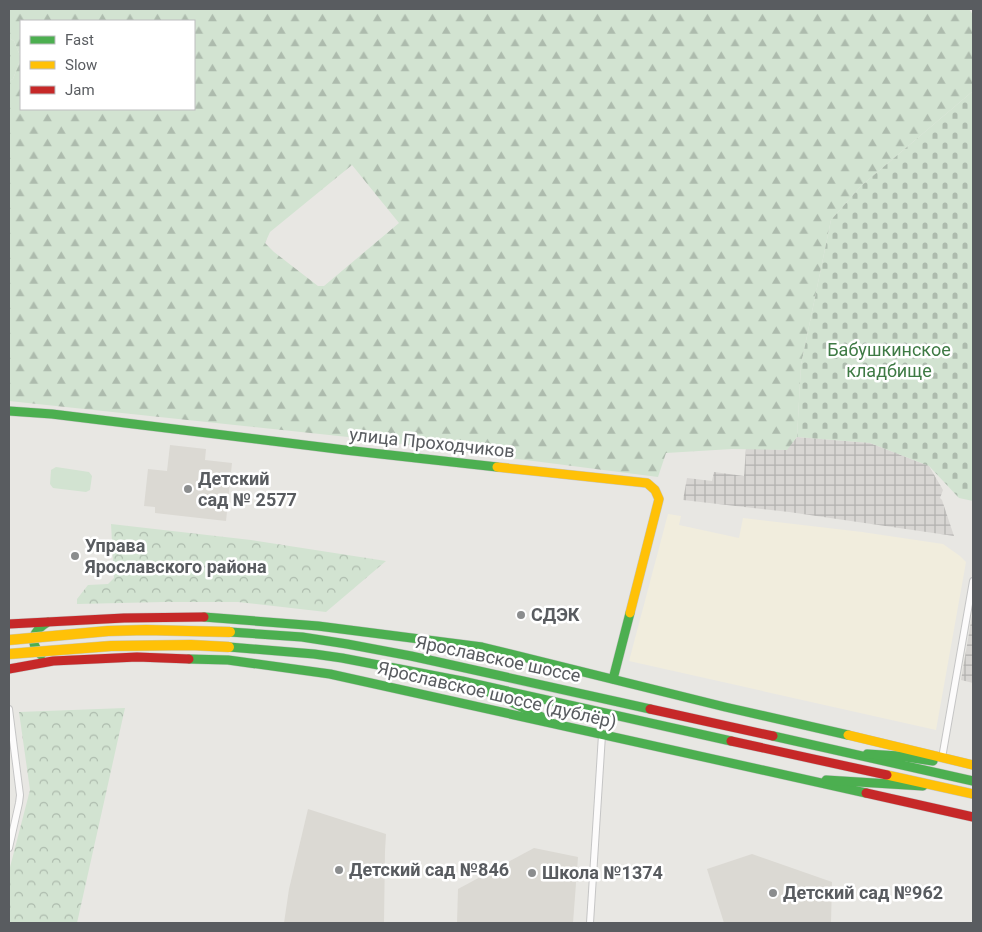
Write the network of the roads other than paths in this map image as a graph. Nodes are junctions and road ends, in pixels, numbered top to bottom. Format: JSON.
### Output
{"nodes":[{"id":1,"x":9,"y":411,"type":"edge"},
{"id":2,"x":973,"y":581,"type":"edge"},
{"id":3,"x":50,"y":621,"type":"junction"},
{"id":4,"x":9,"y":624,"type":"edge"},
{"id":5,"x":9,"y":640,"type":"edge"},
{"id":6,"x":9,"y":654,"type":"edge"},
{"id":7,"x":53,"y":661,"type":"junction"},
{"id":8,"x":9,"y":669,"type":"edge"},
{"id":9,"x":613,"y":679,"type":"junction"},
{"id":10,"x":462,"y":681,"type":"junction"},
{"id":11,"x":9,"y":709,"type":"edge"},
{"id":12,"x":558,"y":725,"type":"junction"},
{"id":13,"x":602,"y":735,"type":"junction"},
{"id":14,"x":848,"y":754,"type":"junction"},
{"id":15,"x":942,"y":758,"type":"junction"},
{"id":16,"x":968,"y":764,"type":"edge"},
{"id":17,"x":806,"y":780,"type":"junction"},
{"id":18,"x":973,"y":781,"type":"edge"},
{"id":19,"x":939,"y":787,"type":"junction"},
{"id":20,"x":973,"y":794,"type":"edge"},
{"id":21,"x":973,"y":817,"type":"edge"},
{"id":22,"x":9,"y":848,"type":"edge"},
{"id":23,"x":590,"y":923,"type":"edge"}],
"edges":[{"from":1,"to":9,"type":"street","name":"улица Проходчиков"},
{"from":2,"to":15,"type":"street"},
{"from":3,"to":4,"type":"street","name":"Ярославское шоссе (дублёр)"},
{"from":3,"to":7,"type":"street"},
{"from":3,"to":9,"type":"street","name":"Ярославское шоссе (дублёр)"},
{"from":5,"to":14,"type":"street","name":"Ярославское шоссе","bridge":true},
{"from":6,"to":10,"type":"street","name":"Ярославское шоссе","bridge":true},
{"from":7,"to":8,"type":"street","name":"Ярославское шоссе (дублёр)"},
{"from":7,"to":12,"type":"street","name":"Ярославское шоссе (дублёр)"},
{"from":9,"to":15,"type":"street","name":"Ярославское шоссе (дублёр)"},
{"from":10,"to":12,"type":"street"},
{"from":10,"to":19,"type":"street","name":"Ярославское шоссе"},
{"from":11,"to":22,"type":"street"},
{"from":12,"to":13,"type":"street","name":"Ярославское шоссе (дублёр)"},
{"from":13,"to":17,"type":"street","name":"Ярославское шоссе (дублёр)"},
{"from":13,"to":23,"type":"street"},
{"from":14,"to":16,"type":"street"},
{"from":14,"to":18,"type":"street","name":"Ярославское шоссе"},
{"from":15,"to":16,"type":"street","name":"Ярославское шоссе (дублёр)"},
{"from":17,"to":19,"type":"street"},
{"from":17,"to":21,"type":"street","name":"Ярославское шоссе (дублёр)"},
{"from":19,"to":20,"type":"street","name":"Ярославское шоссе"}]}
